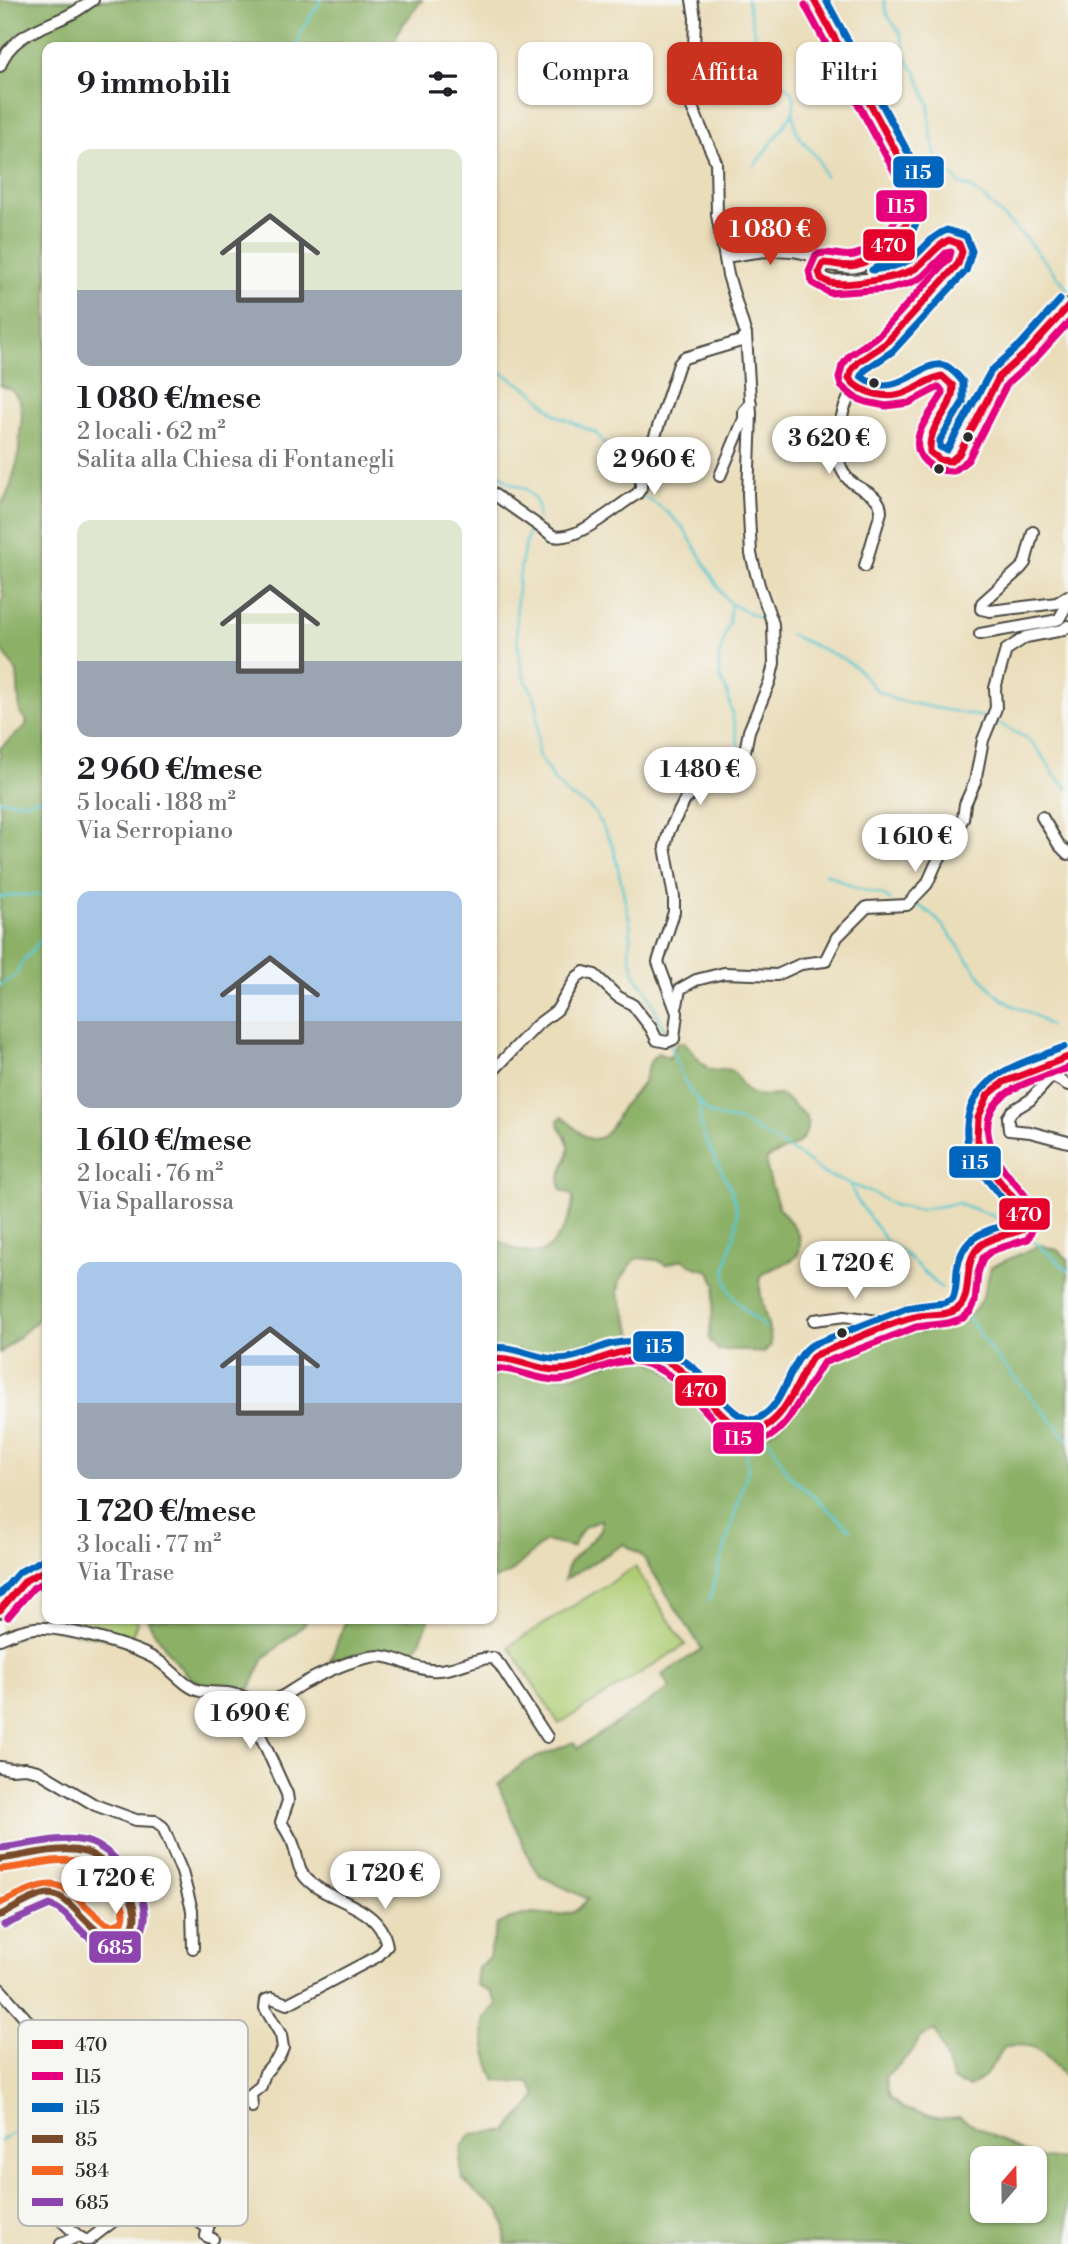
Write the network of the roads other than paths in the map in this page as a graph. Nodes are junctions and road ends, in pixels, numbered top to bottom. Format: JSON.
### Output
{"nodes":[{"id":1,"x":93,"y":0,"type":"edge"},
{"id":2,"x":692,"y":0,"type":"edge"},
{"id":3,"x":814,"y":0,"type":"edge"},
{"id":4,"x":0,"y":66,"type":"edge"},
{"id":5,"x":725,"y":257,"type":"junction"},
{"id":6,"x":823,"y":262,"type":"junction"},
{"id":7,"x":1068,"y":307,"type":"edge"},
{"id":8,"x":746,"y":335,"type":"junction"},
{"id":9,"x":855,"y":387,"type":"junction"},
{"id":10,"x":751,"y":403,"type":"junction"},
{"id":11,"x":720,"y":476,"type":"dead end"},
{"id":12,"x":497,"y":497,"type":"edge"},
{"id":13,"x":1033,"y":532,"type":"dead end"},
{"id":14,"x":865,"y":566,"type":"dead end"},
{"id":15,"x":1068,"y":596,"type":"edge"},
{"id":16,"x":1068,"y":603,"type":"edge"},
{"id":17,"x":1068,"y":626,"type":"edge"},
{"id":18,"x":980,"y":634,"type":"dead end"},
{"id":19,"x":1042,"y":817,"type":"dead end"},
{"id":20,"x":1068,"y":854,"type":"edge"},
{"id":21,"x":677,"y":1013,"type":"junction"},
{"id":22,"x":1062,"y":1063,"type":"edge"},
{"id":23,"x":497,"y":1067,"type":"edge"},
{"id":24,"x":1068,"y":1085,"type":"edge"},
{"id":25,"x":1068,"y":1142,"type":"edge"},
{"id":26,"x":814,"y":1320,"type":"dead end"},
{"id":27,"x":896,"y":1324,"type":"junction"},
{"id":28,"x":497,"y":1357,"type":"edge"},
{"id":29,"x":42,"y":1562,"type":"edge"},
{"id":30,"x":42,"y":1572,"type":"edge"},
{"id":31,"x":26,"y":1580,"type":"junction"},
{"id":32,"x":0,"y":1610,"type":"edge"},
{"id":33,"x":0,"y":1639,"type":"edge"},
{"id":34,"x":239,"y":1695,"type":"junction"},
{"id":35,"x":547,"y":1737,"type":"dead end"},
{"id":36,"x":0,"y":1767,"type":"edge"},
{"id":37,"x":0,"y":1858,"type":"edge"},
{"id":38,"x":0,"y":1915,"type":"edge"},
{"id":39,"x":192,"y":1948,"type":"dead end"},
{"id":40,"x":0,"y":1989,"type":"edge"},
{"id":41,"x":27,"y":2020,"type":"edge"},
{"id":42,"x":252,"y":2107,"type":"dead end"},
{"id":43,"x":67,"y":2226,"type":"edge"},
{"id":44,"x":107,"y":2226,"type":"edge"},
{"id":45,"x":205,"y":2226,"type":"edge"},
{"id":46,"x":78,"y":2236,"type":"junction"},
{"id":47,"x":213,"y":2239,"type":"dead end"},
{"id":48,"x":61,"y":2244,"type":"edge"}],
"edges":[{"from":1,"to":4,"type":"street"},
{"from":2,"to":5,"type":"street"},
{"from":3,"to":6,"type":"street"},
{"from":5,"to":6,"type":"street"},
{"from":5,"to":8,"type":"street"},
{"from":6,"to":9,"type":"street"},
{"from":7,"to":9,"type":"street"},
{"from":8,"to":10,"type":"street"},
{"from":8,"to":12,"type":"street"},
{"from":9,"to":14,"type":"street"},
{"from":10,"to":11,"type":"street"},
{"from":10,"to":21,"type":"street"},
{"from":13,"to":15,"type":"street"},
{"from":16,"to":18,"type":"street"},
{"from":17,"to":21,"type":"street"},
{"from":19,"to":20,"type":"street"},
{"from":21,"to":23,"type":"street"},
{"from":22,"to":24,"type":"street"},
{"from":22,"to":25,"type":"street"},
{"from":22,"to":27,"type":"street"},
{"from":26,"to":27,"type":"street"},
{"from":27,"to":28,"type":"street"},
{"from":29,"to":31,"type":"street"},
{"from":30,"to":31,"type":"street"},
{"from":31,"to":32,"type":"street"},
{"from":33,"to":34,"type":"street"},
{"from":34,"to":35,"type":"street"},
{"from":34,"to":42,"type":"street"},
{"from":36,"to":39,"type":"street"},
{"from":37,"to":38,"type":"street"},
{"from":40,"to":41,"type":"street"},
{"from":43,"to":46,"type":"street"},
{"from":44,"to":46,"type":"street"},
{"from":45,"to":47,"type":"street"},
{"from":46,"to":48,"type":"street"}]}
